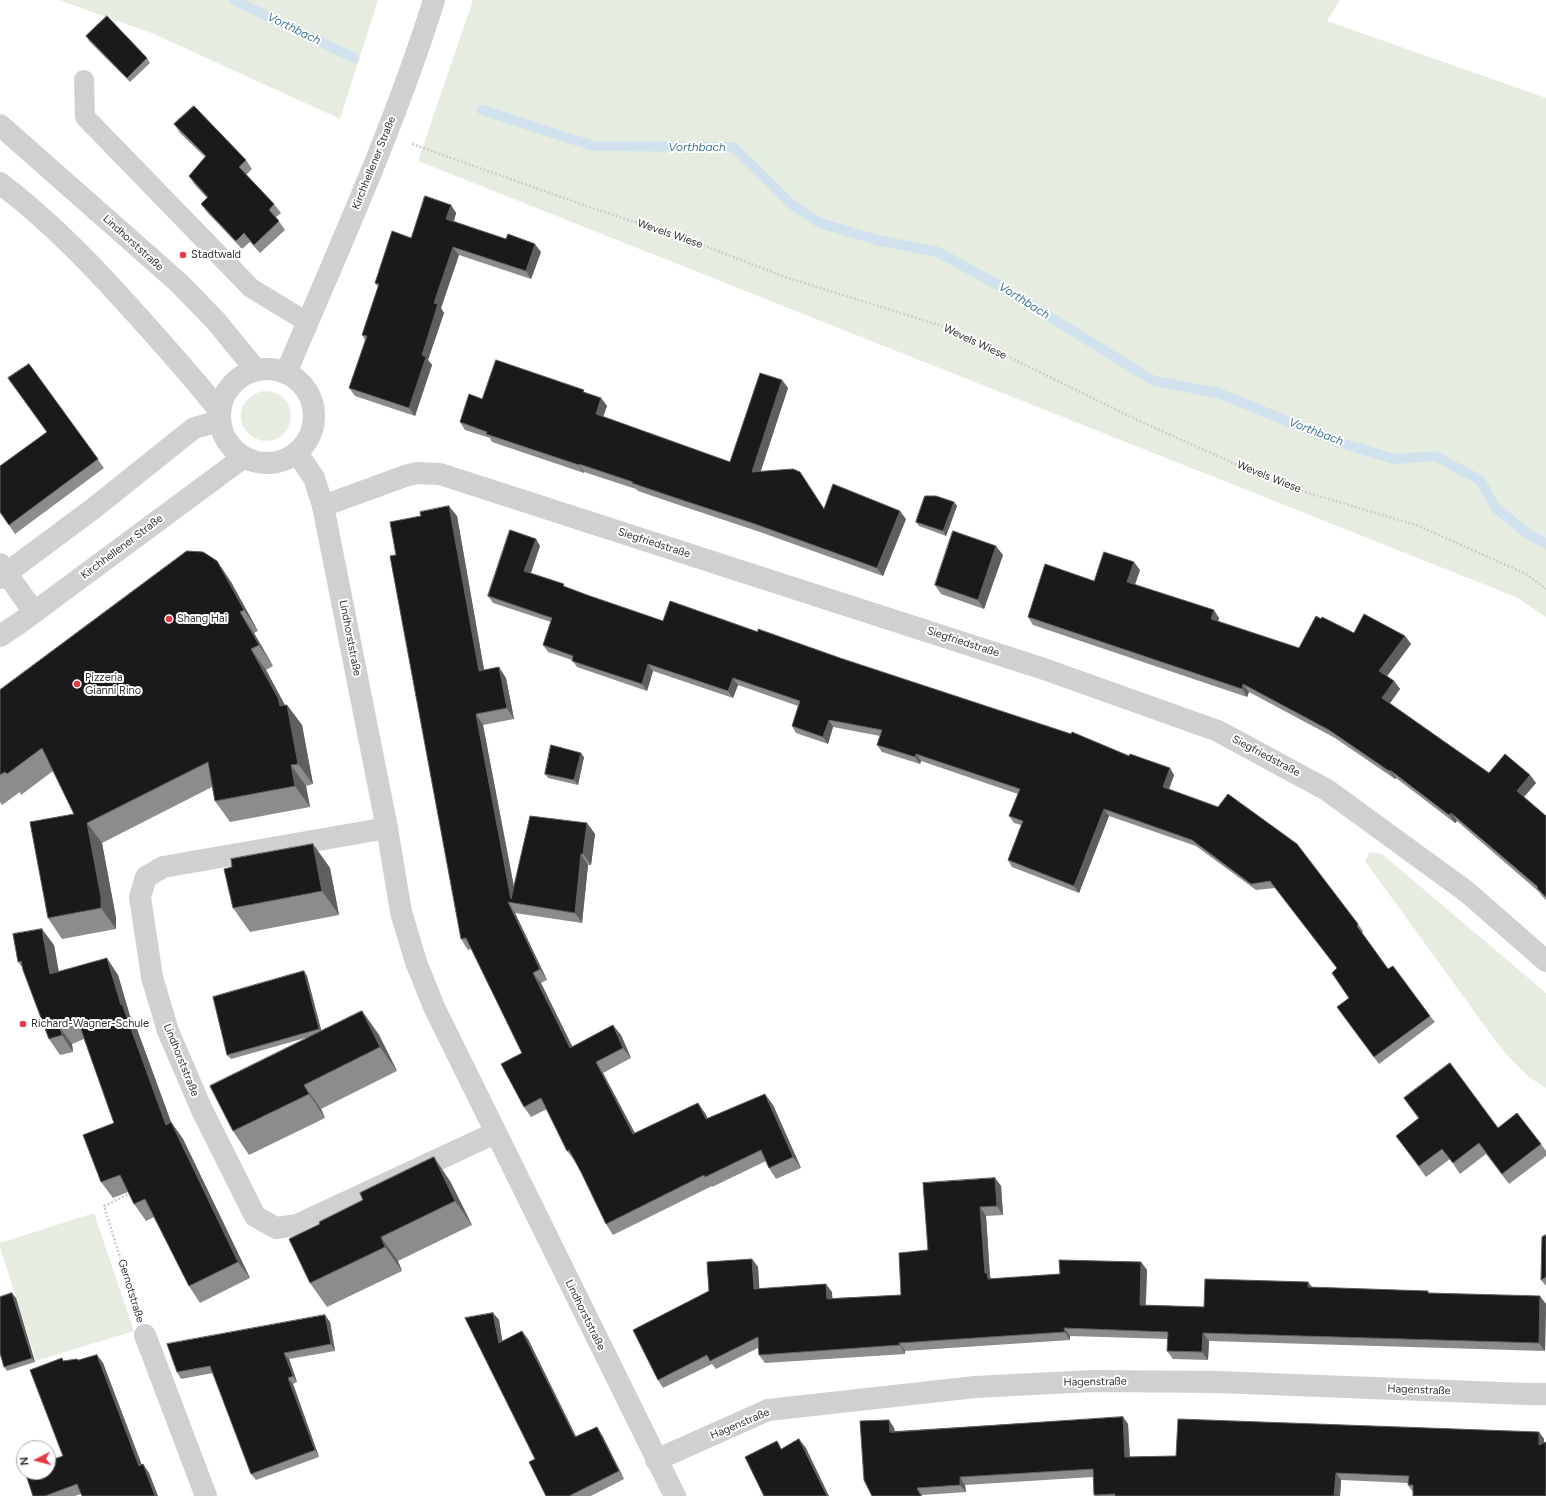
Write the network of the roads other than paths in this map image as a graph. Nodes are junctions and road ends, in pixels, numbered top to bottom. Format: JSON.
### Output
{"nodes":[{"id":1,"x":434,"y":0,"type":"edge"},
{"id":2,"x":84,"y":80,"type":"dead end"},
{"id":3,"x":0,"y":125,"type":"edge"},
{"id":4,"x":0,"y":183,"type":"edge"},
{"id":5,"x":307,"y":322,"type":"junction"},
{"id":6,"x":256,"y":370,"type":"junction"},
{"id":7,"x":286,"y":373,"type":"junction"},
{"id":8,"x":220,"y":416,"type":"junction"},
{"id":9,"x":297,"y":453,"type":"junction"},
{"id":10,"x":244,"y":457,"type":"junction"},
{"id":11,"x":323,"y":506,"type":"junction"},
{"id":12,"x":2,"y":572,"type":"edge"},
{"id":13,"x":34,"y":612,"type":"junction"},
{"id":14,"x":0,"y":636,"type":"edge"},
{"id":15,"x":387,"y":828,"type":"junction"},
{"id":16,"x":1546,"y":962,"type":"edge"},
{"id":17,"x":495,"y":1133,"type":"junction"},
{"id":18,"x":145,"y":1335,"type":"road end"},
{"id":19,"x":1546,"y":1394,"type":"edge"},
{"id":20,"x":656,"y":1460,"type":"junction"},
{"id":21,"x":206,"y":1496,"type":"edge"},
{"id":22,"x":675,"y":1496,"type":"edge"}],
"edges":[{"from":1,"to":5,"type":"street","name":"Kirchhellener Straße"},
{"from":2,"to":5,"type":"lane"},
{"from":3,"to":6,"type":"street","name":"Lindhorststraße"},
{"from":4,"to":8,"type":"street"},
{"from":5,"to":7,"type":"street","name":"Kirchhellener Straße"},
{"from":6,"to":7,"type":"street"},
{"from":6,"to":8,"type":"street"},
{"from":7,"to":9,"type":"street"},
{"from":8,"to":10,"type":"street"},
{"from":8,"to":12,"type":"street"},
{"from":9,"to":10,"type":"street"},
{"from":9,"to":11,"type":"street","name":"Lindhorststraße"},
{"from":10,"to":13,"type":"street","name":"Kirchhellener Straße"},
{"from":11,"to":15,"type":"street","name":"Lindhorststraße"},
{"from":11,"to":16,"type":"street","name":"Siegfriedstraße"},
{"from":12,"to":13,"type":"street"},
{"from":13,"to":14,"type":"street","name":"Kirchhellener Straße"},
{"from":15,"to":17,"type":"street","name":"Lindhorststraße"},
{"from":15,"to":17,"type":"street","name":"Lindhorststraße"},
{"from":17,"to":20,"type":"street","name":"Lindhorststraße"},
{"from":18,"to":21,"type":"street","name":"Gernotstraße"},
{"from":19,"to":20,"type":"street","name":"Hagenstraße"},
{"from":20,"to":22,"type":"street","name":"Lindhorststraße"}]}
